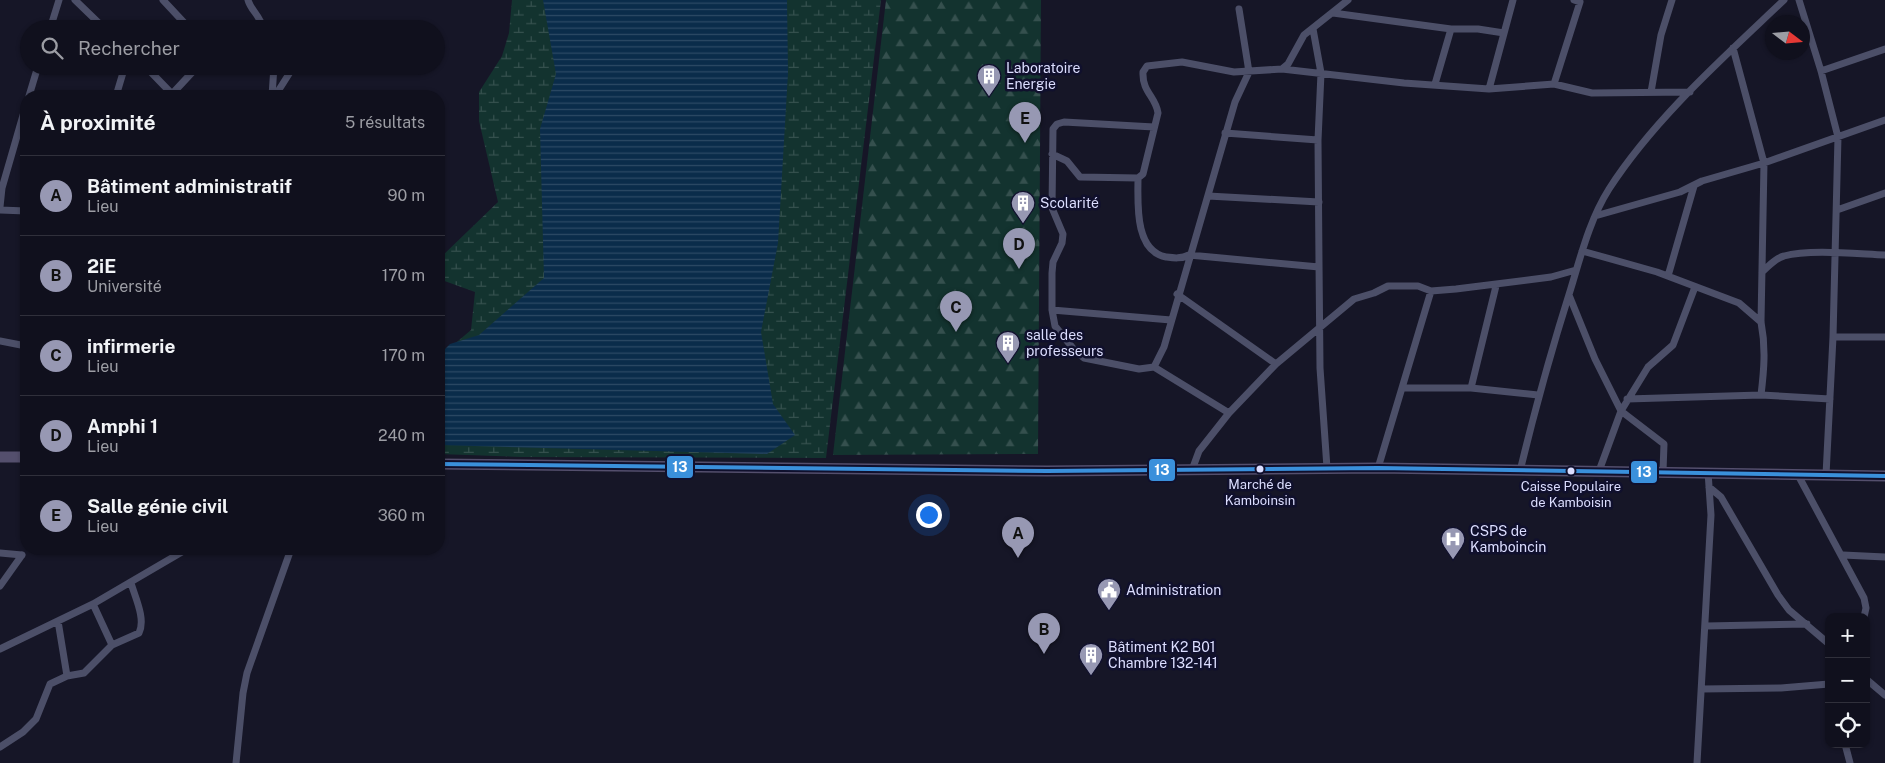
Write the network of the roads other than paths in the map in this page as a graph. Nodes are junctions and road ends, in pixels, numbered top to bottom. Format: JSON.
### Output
{"nodes":[{"id":1,"x":59,"y":0,"type":"edge"},
{"id":2,"x":75,"y":0,"type":"edge"},
{"id":3,"x":164,"y":0,"type":"edge"},
{"id":4,"x":248,"y":0,"type":"edge"},
{"id":5,"x":1348,"y":0,"type":"edge"},
{"id":6,"x":1513,"y":0,"type":"edge"},
{"id":7,"x":1672,"y":0,"type":"edge"},
{"id":8,"x":1784,"y":0,"type":"edge"},
{"id":9,"x":1799,"y":0,"type":"edge"},
{"id":10,"x":1578,"y":1,"type":"edge"},
{"id":11,"x":1239,"y":9,"type":"dead end"},
{"id":12,"x":1333,"y":13,"type":"junction"},
{"id":13,"x":53,"y":20,"type":"edge"},
{"id":14,"x":96,"y":20,"type":"edge"},
{"id":15,"x":182,"y":20,"type":"edge"},
{"id":16,"x":261,"y":20,"type":"edge"},
{"id":17,"x":1451,"y":28,"type":"junction"},
{"id":18,"x":1313,"y":29,"type":"junction"},
{"id":19,"x":1504,"y":33,"type":"junction"},
{"id":20,"x":1733,"y":48,"type":"junction"},
{"id":21,"x":1885,"y":49,"type":"edge"},
{"id":22,"x":1282,"y":69,"type":"junction"},
{"id":23,"x":1821,"y":71,"type":"junction"},
{"id":24,"x":1249,"y":72,"type":"junction"},
{"id":25,"x":1321,"y":73,"type":"junction"},
{"id":26,"x":35,"y":75,"type":"edge"},
{"id":27,"x":122,"y":75,"type":"edge"},
{"id":28,"x":153,"y":75,"type":"edge"},
{"id":29,"x":190,"y":75,"type":"edge"},
{"id":30,"x":274,"y":75,"type":"edge"},
{"id":31,"x":290,"y":75,"type":"edge"},
{"id":32,"x":1435,"y":84,"type":"junction"},
{"id":33,"x":1554,"y":84,"type":"junction"},
{"id":34,"x":1489,"y":89,"type":"junction"},
{"id":35,"x":31,"y":90,"type":"edge"},
{"id":36,"x":118,"y":90,"type":"edge"},
{"id":37,"x":168,"y":90,"type":"edge"},
{"id":38,"x":177,"y":90,"type":"edge"},
{"id":39,"x":273,"y":90,"type":"edge"},
{"id":40,"x":278,"y":90,"type":"edge"},
{"id":41,"x":1651,"y":92,"type":"junction"},
{"id":42,"x":1690,"y":92,"type":"junction"},
{"id":43,"x":1885,"y":120,"type":"edge"},
{"id":44,"x":20,"y":126,"type":"edge"},
{"id":45,"x":1154,"y":127,"type":"junction"},
{"id":46,"x":1226,"y":133,"type":"junction"},
{"id":47,"x":1838,"y":137,"type":"junction"},
{"id":48,"x":1318,"y":140,"type":"junction"},
{"id":49,"x":1052,"y":154,"type":"junction"},
{"id":50,"x":1764,"y":163,"type":"junction"},
{"id":51,"x":1138,"y":178,"type":"junction"},
{"id":52,"x":1694,"y":186,"type":"junction"},
{"id":53,"x":1885,"y":193,"type":"edge"},
{"id":54,"x":1208,"y":196,"type":"junction"},
{"id":55,"x":1319,"y":202,"type":"junction"},
{"id":56,"x":0,"y":208,"type":"edge"},
{"id":57,"x":20,"y":210,"type":"edge"},
{"id":58,"x":1837,"y":210,"type":"junction"},
{"id":59,"x":1595,"y":216,"type":"junction"},
{"id":60,"x":1582,"y":251,"type":"junction"},
{"id":61,"x":1834,"y":253,"type":"junction"},
{"id":62,"x":1189,"y":255,"type":"junction"},
{"id":63,"x":1885,"y":255,"type":"edge"},
{"id":64,"x":1319,"y":267,"type":"junction"},
{"id":65,"x":1576,"y":270,"type":"junction"},
{"id":66,"x":1762,"y":272,"type":"junction"},
{"id":67,"x":1668,"y":276,"type":"junction"},
{"id":68,"x":1496,"y":286,"type":"junction"},
{"id":69,"x":1695,"y":287,"type":"junction"},
{"id":70,"x":1432,"y":291,"type":"junction"},
{"id":71,"x":1177,"y":294,"type":"junction"},
{"id":72,"x":1568,"y":295,"type":"junction"},
{"id":73,"x":1052,"y":310,"type":"junction"},
{"id":74,"x":1171,"y":320,"type":"junction"},
{"id":75,"x":1761,"y":322,"type":"junction"},
{"id":76,"x":1320,"y":326,"type":"junction"},
{"id":77,"x":1833,"y":337,"type":"junction"},
{"id":78,"x":1885,"y":337,"type":"edge"},
{"id":79,"x":0,"y":341,"type":"edge"},
{"id":80,"x":20,"y":345,"type":"edge"},
{"id":81,"x":1276,"y":364,"type":"junction"},
{"id":82,"x":1154,"y":367,"type":"junction"},
{"id":83,"x":1402,"y":388,"type":"junction"},
{"id":84,"x":1471,"y":388,"type":"junction"},
{"id":85,"x":1761,"y":395,"type":"junction"},
{"id":86,"x":1538,"y":396,"type":"junction"},
{"id":87,"x":1627,"y":399,"type":"junction"},
{"id":88,"x":1830,"y":399,"type":"junction"},
{"id":89,"x":1621,"y":411,"type":"junction"},
{"id":90,"x":1228,"y":413,"type":"junction"},
{"id":91,"x":0,"y":457,"type":"edge"},
{"id":92,"x":20,"y":457,"type":"edge"},
{"id":93,"x":445,"y":464,"type":"edge"},
{"id":94,"x":1327,"y":468,"type":"junction"},
{"id":95,"x":1378,"y":468,"type":"junction"},
{"id":96,"x":1192,"y":470,"type":"junction"},
{"id":97,"x":1520,"y":471,"type":"junction"},
{"id":98,"x":1599,"y":471,"type":"junction"},
{"id":99,"x":1663,"y":471,"type":"junction"},
{"id":100,"x":1708,"y":472,"type":"junction"},
{"id":101,"x":1798,"y":475,"type":"junction"},
{"id":102,"x":1826,"y":476,"type":"junction"},
{"id":103,"x":1885,"y":476,"type":"edge"},
{"id":104,"x":1709,"y":487,"type":"junction"},
{"id":105,"x":0,"y":554,"type":"edge"},
{"id":106,"x":20,"y":555,"type":"edge"},
{"id":107,"x":22,"y":555,"type":"edge"},
{"id":108,"x":178,"y":555,"type":"edge"},
{"id":109,"x":289,"y":555,"type":"edge"},
{"id":110,"x":1843,"y":555,"type":"junction"},
{"id":111,"x":1885,"y":557,"type":"edge"},
{"id":112,"x":131,"y":583,"type":"junction"},
{"id":113,"x":0,"y":586,"type":"edge"},
{"id":114,"x":93,"y":604,"type":"junction"},
{"id":115,"x":1865,"y":613,"type":"edge"},
{"id":116,"x":58,"y":620,"type":"junction"},
{"id":117,"x":1807,"y":624,"type":"junction"},
{"id":118,"x":1706,"y":626,"type":"junction"},
{"id":119,"x":1825,"y":640,"type":"edge"},
{"id":120,"x":112,"y":645,"type":"junction"},
{"id":121,"x":0,"y":649,"type":"edge"},
{"id":122,"x":67,"y":676,"type":"junction"},
{"id":123,"x":1870,"y":682,"type":"edge"},
{"id":124,"x":1825,"y":684,"type":"edge"},
{"id":125,"x":1702,"y":689,"type":"junction"},
{"id":126,"x":1885,"y":695,"type":"edge"},
{"id":127,"x":0,"y":747,"type":"edge"},
{"id":128,"x":1846,"y":748,"type":"edge"},
{"id":129,"x":236,"y":763,"type":"edge"},
{"id":130,"x":1698,"y":763,"type":"edge"},
{"id":131,"x":1850,"y":763,"type":"edge"}],
"edges":[{"from":1,"to":13,"type":"street"},
{"from":2,"to":14,"type":"street"},
{"from":3,"to":15,"type":"street"},
{"from":4,"to":16,"type":"street"},
{"from":5,"to":12,"type":"street"},
{"from":6,"to":19,"type":"street"},
{"from":7,"to":41,"type":"street"},
{"from":8,"to":20,"type":"street"},
{"from":9,"to":23,"type":"street"},
{"from":10,"to":33,"type":"street"},
{"from":11,"to":24,"type":"street"},
{"from":12,"to":17,"type":"street"},
{"from":12,"to":18,"type":"street"},
{"from":17,"to":19,"type":"street"},
{"from":17,"to":32,"type":"street"},
{"from":18,"to":22,"type":"street"},
{"from":18,"to":25,"type":"street"},
{"from":19,"to":34,"type":"street"},
{"from":20,"to":42,"type":"street"},
{"from":20,"to":50,"type":"street"},
{"from":21,"to":23,"type":"street"},
{"from":22,"to":24,"type":"street"},
{"from":22,"to":25,"type":"street"},
{"from":23,"to":47,"type":"street"},
{"from":24,"to":45,"type":"street"},
{"from":24,"to":46,"type":"street"},
{"from":25,"to":32,"type":"street"},
{"from":25,"to":48,"type":"street"},
{"from":26,"to":35,"type":"street"},
{"from":27,"to":36,"type":"street"},
{"from":28,"to":37,"type":"street"},
{"from":29,"to":38,"type":"street"},
{"from":30,"to":39,"type":"street"},
{"from":31,"to":40,"type":"street"},
{"from":32,"to":34,"type":"street"},
{"from":33,"to":34,"type":"street"},
{"from":33,"to":41,"type":"street"},
{"from":41,"to":42,"type":"street"},
{"from":42,"to":59,"type":"street"},
{"from":43,"to":47,"type":"street"},
{"from":44,"to":56,"type":"street"},
{"from":45,"to":49,"type":"street"},
{"from":45,"to":51,"type":"street"},
{"from":46,"to":48,"type":"street"},
{"from":46,"to":54,"type":"street"},
{"from":47,"to":50,"type":"street"},
{"from":47,"to":58,"type":"street"},
{"from":48,"to":55,"type":"street"},
{"from":49,"to":51,"type":"street"},
{"from":49,"to":73,"type":"street"},
{"from":50,"to":52,"type":"street"},
{"from":50,"to":66,"type":"street"},
{"from":51,"to":62,"type":"street"},
{"from":52,"to":59,"type":"street"},
{"from":52,"to":67,"type":"street"},
{"from":53,"to":58,"type":"street"},
{"from":54,"to":55,"type":"street"},
{"from":54,"to":62,"type":"street"},
{"from":55,"to":64,"type":"street"},
{"from":56,"to":57,"type":"street"},
{"from":58,"to":61,"type":"street"},
{"from":59,"to":60,"type":"street"},
{"from":60,"to":65,"type":"street"},
{"from":60,"to":67,"type":"street"},
{"from":61,"to":63,"type":"street"},
{"from":61,"to":66,"type":"street"},
{"from":61,"to":77,"type":"street"},
{"from":62,"to":64,"type":"street"},
{"from":62,"to":71,"type":"street"},
{"from":64,"to":76,"type":"street"},
{"from":65,"to":68,"type":"street"},
{"from":65,"to":72,"type":"street"},
{"from":66,"to":75,"type":"street"},
{"from":67,"to":69,"type":"street"},
{"from":68,"to":70,"type":"street"},
{"from":68,"to":84,"type":"street"},
{"from":69,"to":75,"type":"street"},
{"from":69,"to":87,"type":"street"},
{"from":70,"to":76,"type":"street"},
{"from":70,"to":83,"type":"street"},
{"from":71,"to":74,"type":"street"},
{"from":71,"to":81,"type":"street"},
{"from":72,"to":86,"type":"street"},
{"from":72,"to":89,"type":"street"},
{"from":73,"to":74,"type":"street"},
{"from":73,"to":82,"type":"street"},
{"from":74,"to":82,"type":"street"},
{"from":75,"to":85,"type":"street"},
{"from":76,"to":81,"type":"street"},
{"from":76,"to":94,"type":"street"},
{"from":77,"to":78,"type":"street"},
{"from":77,"to":88,"type":"street"},
{"from":79,"to":80,"type":"street"},
{"from":81,"to":90,"type":"street"},
{"from":82,"to":90,"type":"street"},
{"from":83,"to":84,"type":"street"},
{"from":83,"to":95,"type":"street"},
{"from":84,"to":86,"type":"street"},
{"from":85,"to":87,"type":"street"},
{"from":85,"to":88,"type":"street"},
{"from":86,"to":97,"type":"street"},
{"from":87,"to":89,"type":"street"},
{"from":88,"to":102,"type":"street"},
{"from":89,"to":98,"type":"street"},
{"from":89,"to":99,"type":"street"},
{"from":90,"to":96,"type":"street"},
{"from":91,"to":92,"type":"main road"},
{"from":93,"to":96,"type":"main road"},
{"from":94,"to":95,"type":"main road"},
{"from":94,"to":96,"type":"main road"},
{"from":95,"to":97,"type":"main road"},
{"from":97,"to":98,"type":"main road"},
{"from":98,"to":99,"type":"main road"},
{"from":99,"to":100,"type":"main road"},
{"from":100,"to":101,"type":"main road"},
{"from":100,"to":104,"type":"street"},
{"from":101,"to":102,"type":"main road"},
{"from":101,"to":110,"type":"street"},
{"from":102,"to":103,"type":"main road"},
{"from":104,"to":117,"type":"street"},
{"from":104,"to":118,"type":"street"},
{"from":105,"to":106,"type":"street"},
{"from":107,"to":113,"type":"street"},
{"from":108,"to":112,"type":"street"},
{"from":109,"to":129,"type":"street"},
{"from":110,"to":111,"type":"street"},
{"from":110,"to":115,"type":"street"},
{"from":112,"to":114,"type":"street"},
{"from":112,"to":120,"type":"street"},
{"from":114,"to":116,"type":"street"},
{"from":114,"to":120,"type":"street"},
{"from":116,"to":121,"type":"street"},
{"from":116,"to":122,"type":"street"},
{"from":117,"to":118,"type":"street"},
{"from":117,"to":119,"type":"street"},
{"from":118,"to":125,"type":"street"},
{"from":120,"to":122,"type":"street"},
{"from":122,"to":127,"type":"street"},
{"from":123,"to":126,"type":"street"},
{"from":124,"to":125,"type":"street"},
{"from":125,"to":130,"type":"street"},
{"from":128,"to":131,"type":"street"}]}
